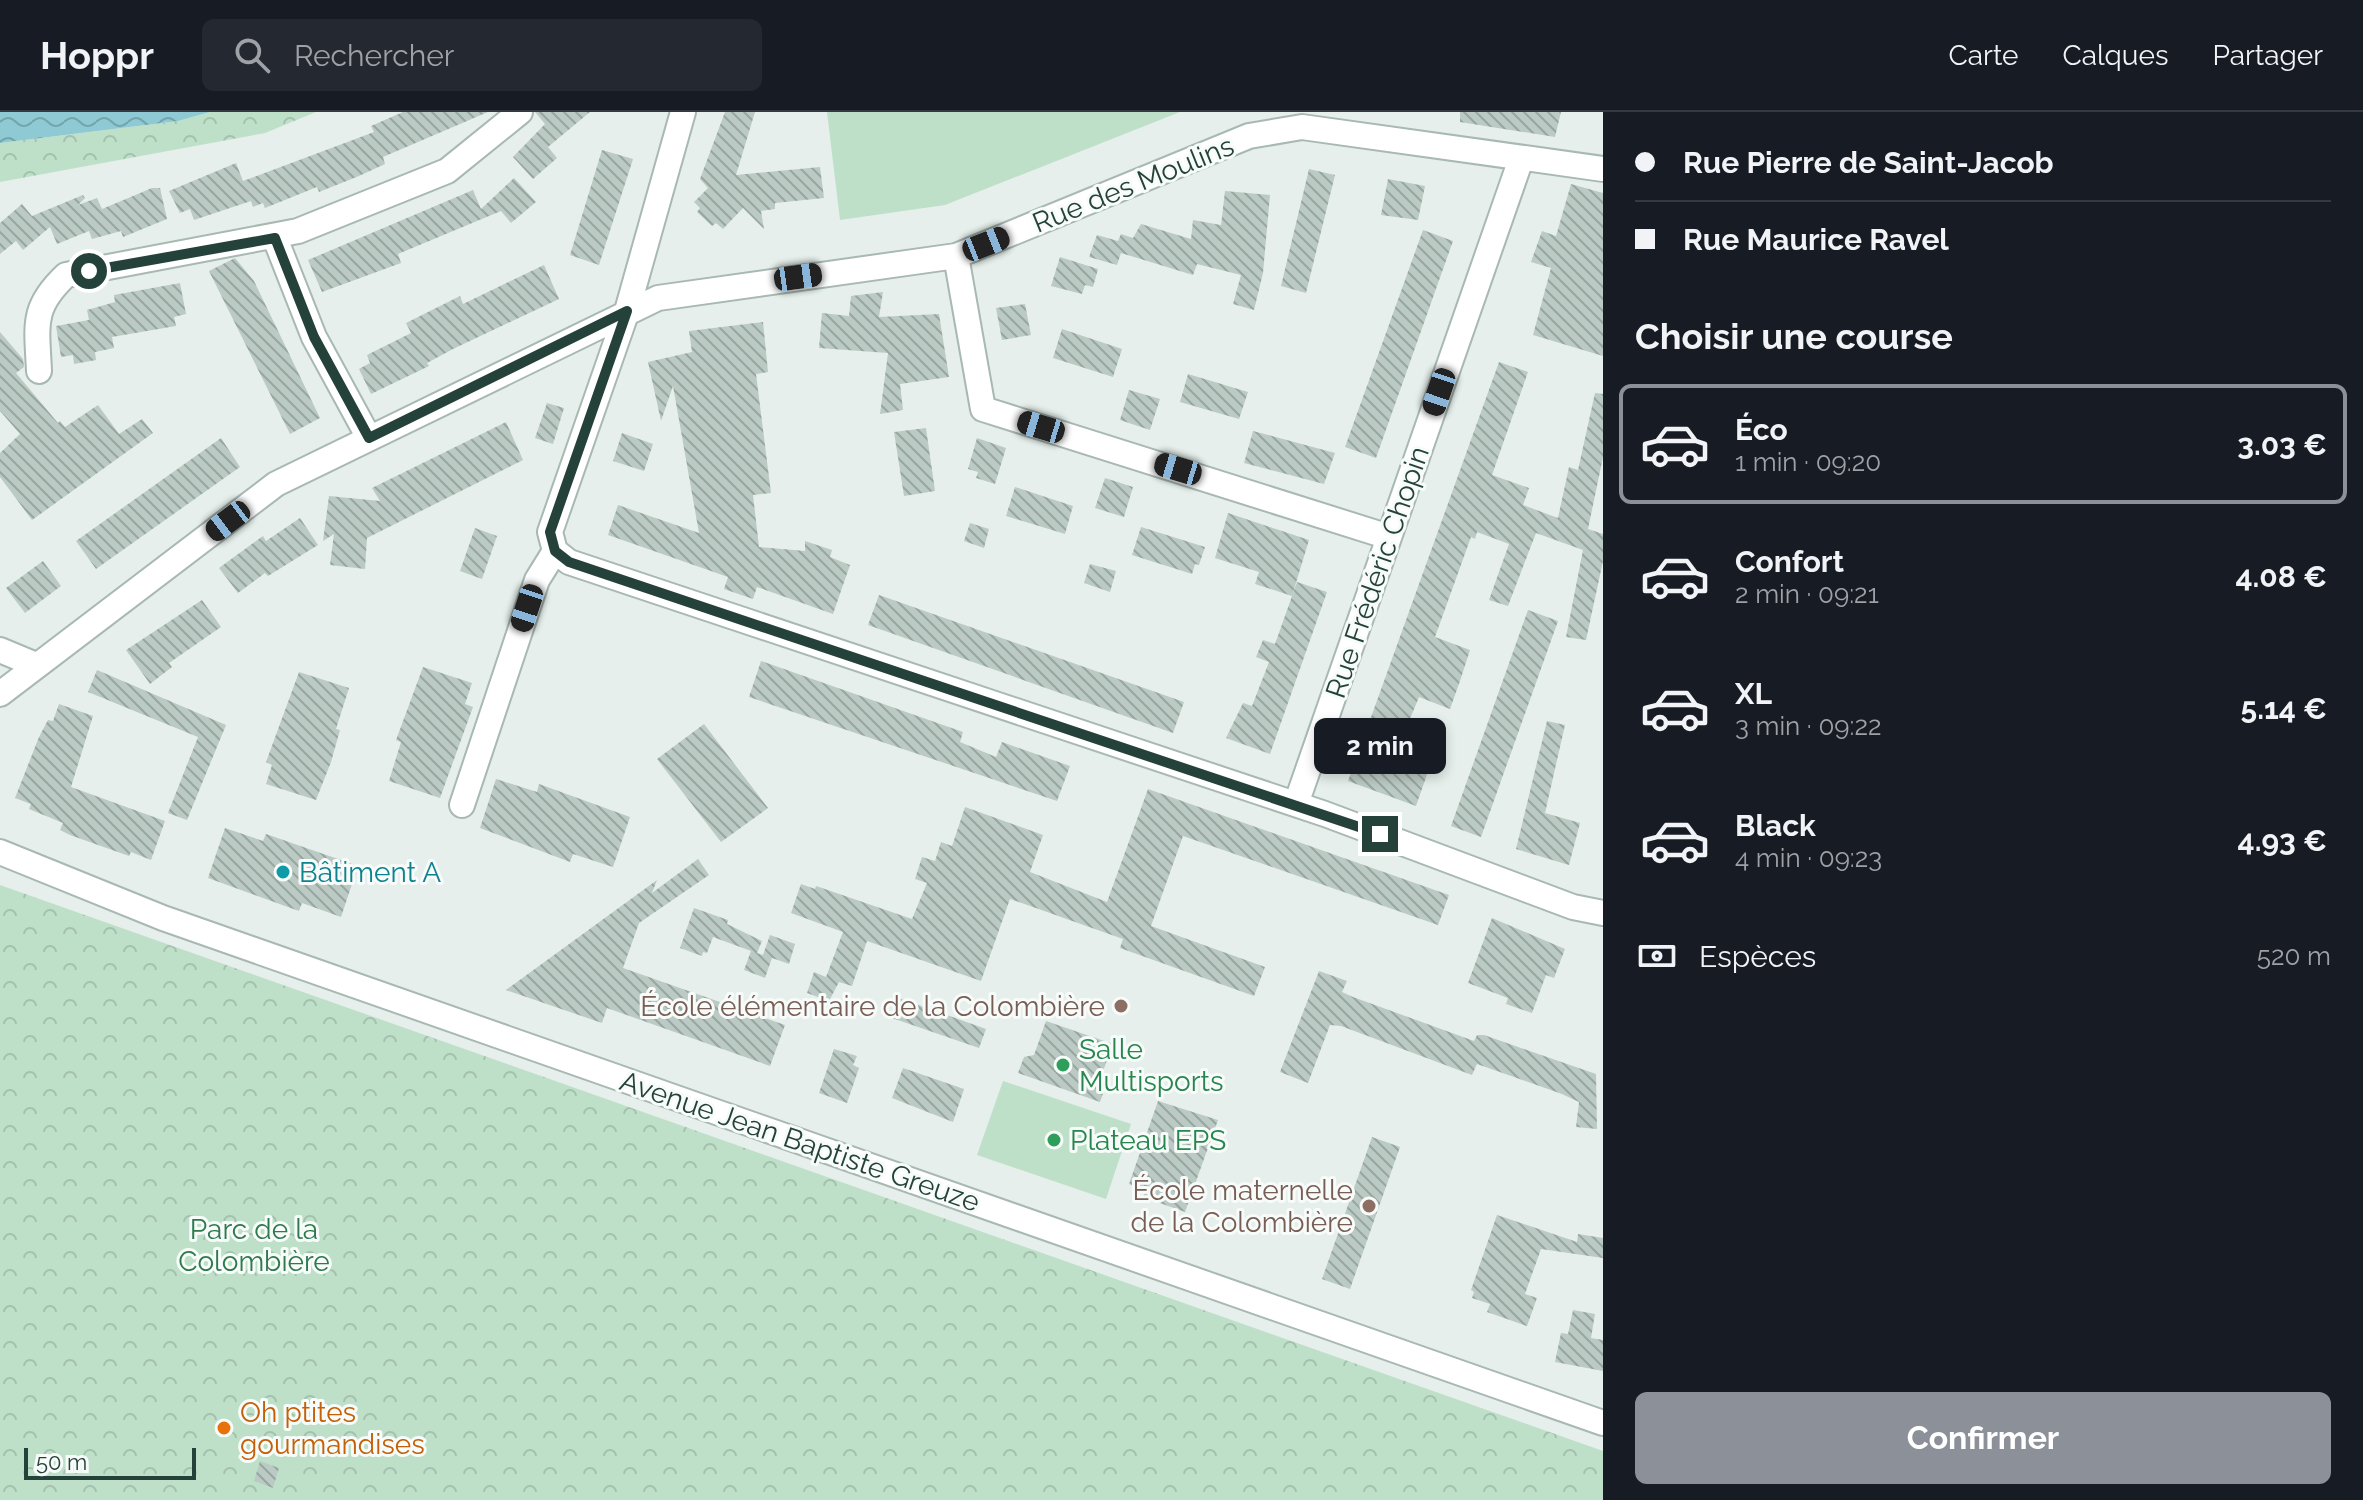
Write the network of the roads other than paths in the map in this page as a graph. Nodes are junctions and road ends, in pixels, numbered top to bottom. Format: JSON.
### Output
{"nodes":[{"id":1,"x":520,"y":112,"type":"edge"},
{"id":2,"x":683,"y":112,"type":"edge"},
{"id":3,"x":1521,"y":159,"type":"junction"},
{"id":4,"x":1603,"y":169,"type":"edge"},
{"id":5,"x":275,"y":238,"type":"junction"},
{"id":6,"x":956,"y":256,"type":"junction"},
{"id":7,"x":627,"y":311,"type":"junction"},
{"id":8,"x":39,"y":371,"type":"dead end"},
{"id":9,"x":369,"y":438,"type":"junction"},
{"id":10,"x":1389,"y":537,"type":"junction"},
{"id":11,"x":555,"y":551,"type":"junction"},
{"id":12,"x":0,"y":650,"type":"edge"},
{"id":13,"x":36,"y":665,"type":"junction"},
{"id":14,"x":3,"y":691,"type":"edge"},
{"id":15,"x":1296,"y":804,"type":"junction"},
{"id":16,"x":462,"y":805,"type":"dead end"},
{"id":17,"x":0,"y":852,"type":"edge"},
{"id":18,"x":1603,"y":913,"type":"edge"},
{"id":19,"x":1603,"y":1423,"type":"edge"}],
"edges":[{"from":1,"to":5,"type":"street"},
{"from":2,"to":7,"type":"street"},
{"from":3,"to":4,"type":"street","name":"Rue des Moulins"},
{"from":3,"to":6,"type":"street","name":"Rue des Moulins"},
{"from":3,"to":10,"type":"street","name":"Rue Frédéric Chopin"},
{"from":5,"to":8,"type":"street"},
{"from":5,"to":9,"type":"street"},
{"from":6,"to":7,"type":"street","name":"Rue des Moulins"},
{"from":6,"to":10,"type":"street"},
{"from":7,"to":9,"type":"street","name":"Rue des Moulins"},
{"from":7,"to":11,"type":"street"},
{"from":9,"to":13,"type":"street","name":"Rue des Moulins"},
{"from":10,"to":15,"type":"street","name":"Rue Frédéric Chopin"},
{"from":11,"to":15,"type":"street"},
{"from":11,"to":16,"type":"street"},
{"from":12,"to":13,"type":"street"},
{"from":13,"to":14,"type":"street","name":"Rue des Moulins"},
{"from":15,"to":18,"type":"street"},
{"from":17,"to":19,"type":"street","name":"Avenue Jean Baptiste Greuze"}]}
